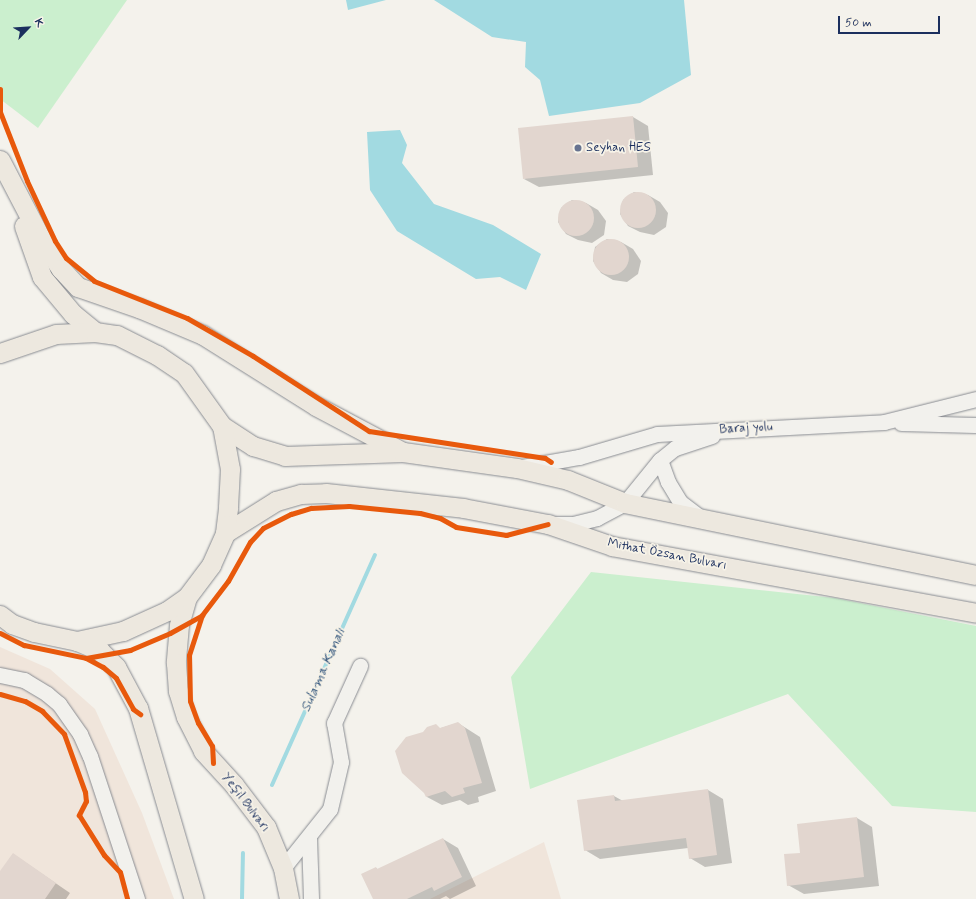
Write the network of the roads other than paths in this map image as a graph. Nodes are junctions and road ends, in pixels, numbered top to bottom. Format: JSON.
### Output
{"nodes":[{"id":1,"x":0,"y":161,"type":"edge"},
{"id":2,"x":95,"y":332,"type":"junction"},
{"id":3,"x":0,"y":353,"type":"edge"},
{"id":4,"x":976,"y":399,"type":"edge"},
{"id":5,"x":884,"y":422,"type":"junction"},
{"id":6,"x":976,"y":425,"type":"edge"},
{"id":7,"x":222,"y":426,"type":"junction"},
{"id":8,"x":730,"y":430,"type":"junction"},
{"id":9,"x":404,"y":452,"type":"junction"},
{"id":10,"x":660,"y":460,"type":"junction"},
{"id":11,"x":517,"y":468,"type":"junction"},
{"id":12,"x":625,"y":503,"type":"junction"},
{"id":13,"x":702,"y":519,"type":"junction"},
{"id":14,"x":548,"y":524,"type":"junction"},
{"id":15,"x":225,"y":533,"type":"junction"},
{"id":16,"x":976,"y":575,"type":"edge"},
{"id":17,"x":187,"y":597,"type":"junction"},
{"id":18,"x":976,"y":613,"type":"edge"},
{"id":19,"x":0,"y":615,"type":"edge"},
{"id":20,"x":77,"y":641,"type":"junction"},
{"id":21,"x":360,"y":666,"type":"dead end"},
{"id":22,"x":0,"y":675,"type":"edge"},
{"id":23,"x":309,"y":838,"type":"junction"},
{"id":24,"x":284,"y":868,"type":"junction"},
{"id":25,"x":137,"y":899,"type":"edge"},
{"id":26,"x":194,"y":899,"type":"edge"},
{"id":27,"x":289,"y":899,"type":"edge"},
{"id":28,"x":311,"y":899,"type":"edge"}],
"edges":[{"from":1,"to":2,"type":"main road"},
{"from":1,"to":9,"type":"main road"},
{"from":2,"to":3,"type":"main road"},
{"from":2,"to":7,"type":"main road"},
{"from":4,"to":5,"type":"street","name":"Baraj yolu"},
{"from":5,"to":6,"type":"street"},
{"from":5,"to":8,"type":"street","name":"Baraj yolu"},
{"from":7,"to":9,"type":"main road"},
{"from":7,"to":15,"type":"main road"},
{"from":8,"to":10,"type":"street"},
{"from":8,"to":11,"type":"street","name":"Baraj yolu"},
{"from":9,"to":11,"type":"main road"},
{"from":10,"to":12,"type":"street"},
{"from":10,"to":13,"type":"street"},
{"from":11,"to":12,"type":"main road"},
{"from":12,"to":13,"type":"main road"},
{"from":12,"to":14,"type":"street"},
{"from":13,"to":16,"type":"main road"},
{"from":14,"to":15,"type":"main road","name":"Mithat Özsan Bulvarı"},
{"from":14,"to":18,"type":"main road","name":"Mithat Özsan Bulvarı"},
{"from":15,"to":17,"type":"main road"},
{"from":17,"to":20,"type":"main road"},
{"from":17,"to":24,"type":"main road","name":"Yeşil Bulvarı"},
{"from":19,"to":20,"type":"main road"},
{"from":20,"to":26,"type":"main road"},
{"from":21,"to":23,"type":"street"},
{"from":22,"to":25,"type":"street"},
{"from":23,"to":24,"type":"street"},
{"from":23,"to":28,"type":"street"},
{"from":24,"to":27,"type":"main road","name":"Yeşil Bulvarı"}]}
